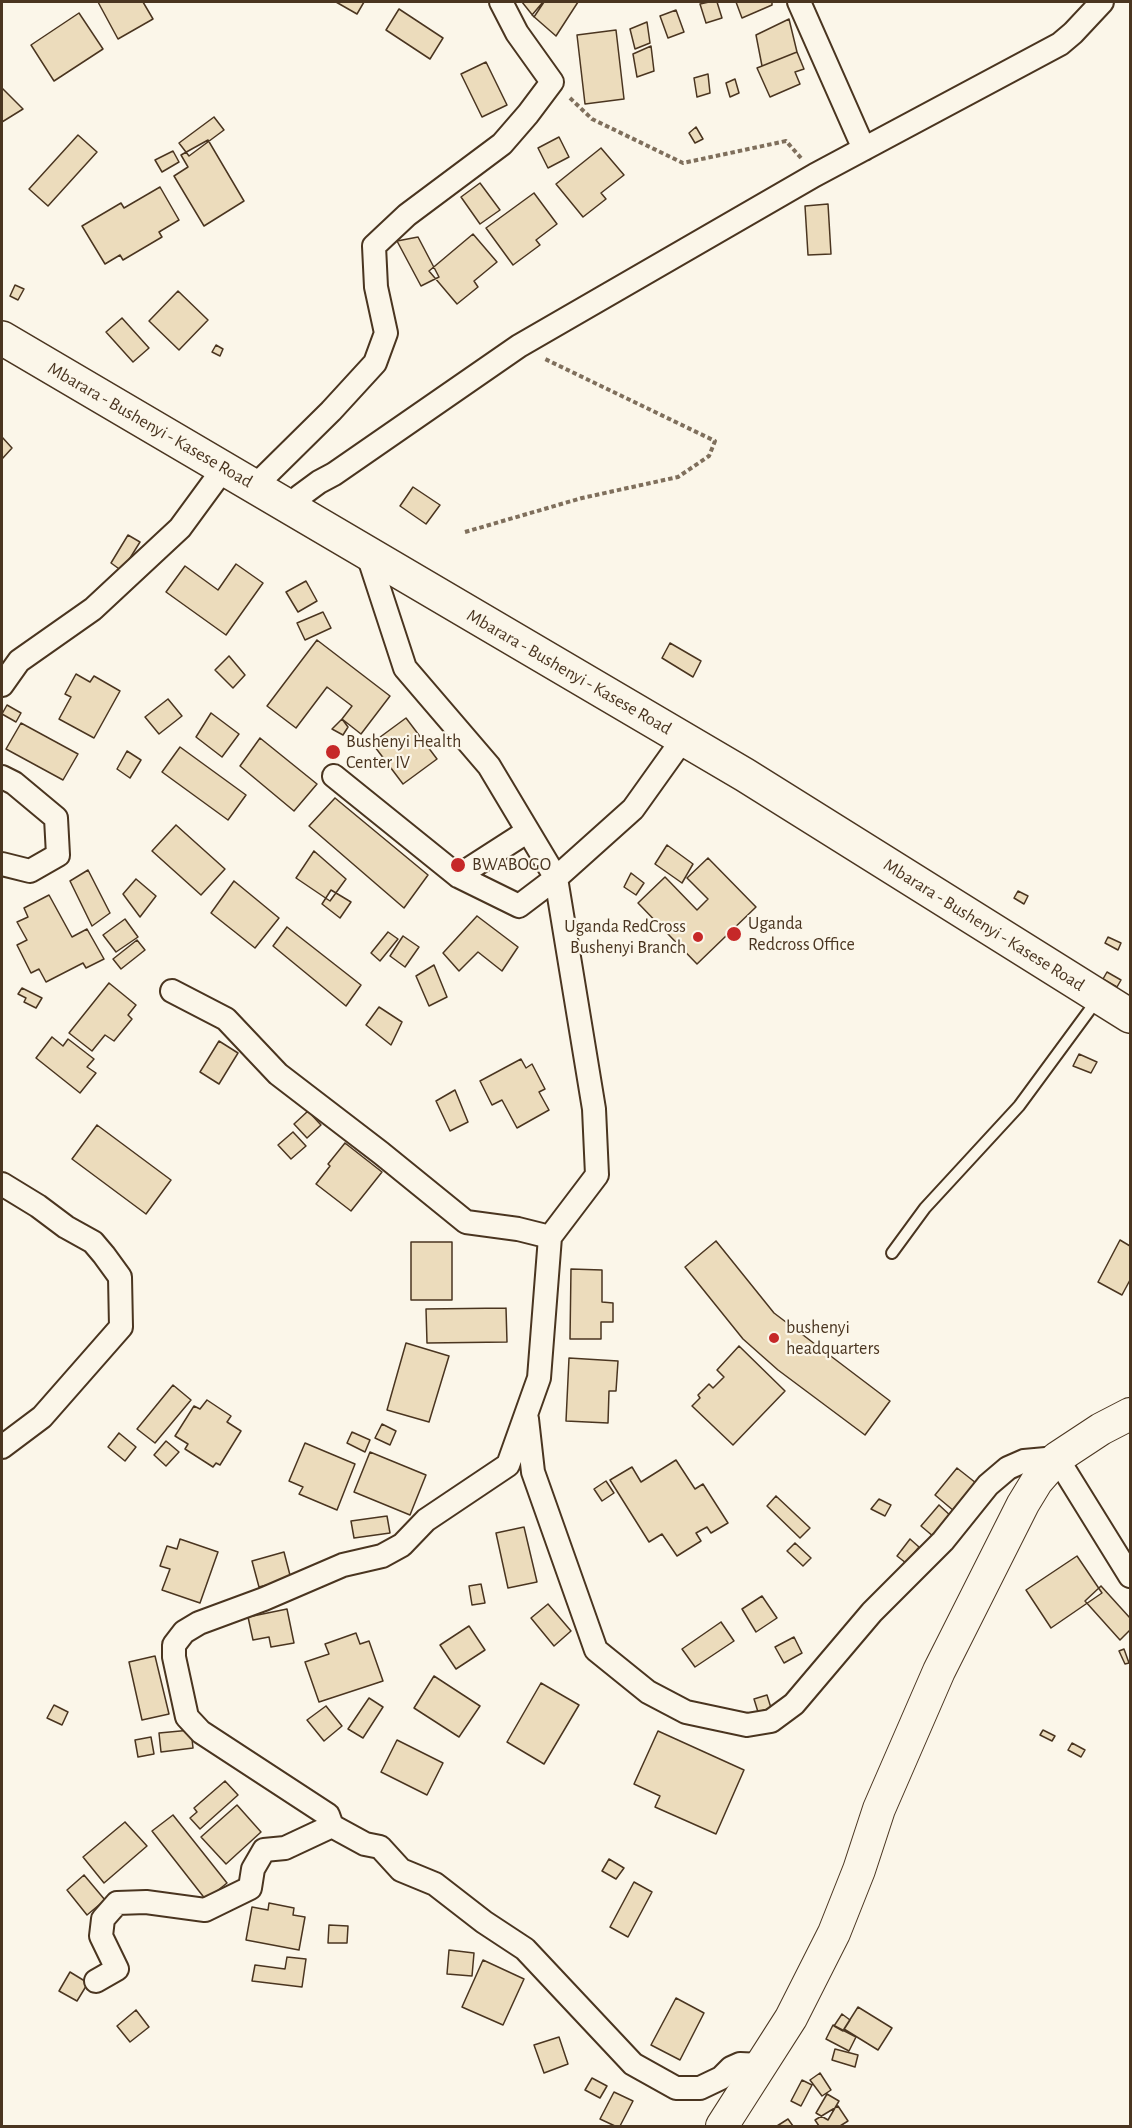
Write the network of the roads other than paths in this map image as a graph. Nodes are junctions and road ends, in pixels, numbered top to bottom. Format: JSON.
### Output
{"nodes":[{"id":1,"x":501,"y":2,"type":"edge"},
{"id":2,"x":799,"y":2,"type":"edge"},
{"id":3,"x":1102,"y":2,"type":"edge"},
{"id":4,"x":864,"y":149,"type":"junction"},
{"id":5,"x":2,"y":338,"type":"edge"},
{"id":6,"x":224,"y":468,"type":"junction"},
{"id":7,"x":255,"y":486,"type":"junction"},
{"id":8,"x":290,"y":507,"type":"junction"},
{"id":9,"x":368,"y":555,"type":"junction"},
{"id":10,"x":2,"y":685,"type":"edge"},
{"id":11,"x":683,"y":739,"type":"junction"},
{"id":12,"x":334,"y":776,"type":"dead end"},
{"id":13,"x":2,"y":777,"type":"edge"},
{"id":14,"x":528,"y":831,"type":"junction"},
{"id":15,"x":2,"y":864,"type":"edge"},
{"id":16,"x":458,"y":876,"type":"junction"},
{"id":17,"x":556,"y":878,"type":"junction"},
{"id":18,"x":171,"y":991,"type":"dead end"},
{"id":19,"x":1099,"y":998,"type":"junction"},
{"id":20,"x":1131,"y":1016,"type":"edge"},
{"id":21,"x":2,"y":1184,"type":"edge"},
{"id":22,"x":550,"y":1237,"type":"junction"},
{"id":23,"x":892,"y":1253,"type":"dead end"},
{"id":24,"x":526,"y":1414,"type":"junction"},
{"id":25,"x":1131,"y":1414,"type":"edge"},
{"id":26,"x":2,"y":1447,"type":"edge"},
{"id":27,"x":1057,"y":1458,"type":"junction"},
{"id":28,"x":1131,"y":1576,"type":"edge"},
{"id":29,"x":332,"y":1826,"type":"junction"},
{"id":30,"x":96,"y":1981,"type":"dead end"},
{"id":31,"x":762,"y":2065,"type":"junction"},
{"id":32,"x":722,"y":2127,"type":"edge"}],
"edges":[{"from":1,"to":7,"type":"street"},
{"from":2,"to":4,"type":"street"},
{"from":3,"to":4,"type":"street"},
{"from":4,"to":8,"type":"street"},
{"from":5,"to":6,"type":"main road","name":"Mbarara - Bushenyi - Kasese Road"},
{"from":6,"to":7,"type":"main road","name":"Mbarara - Bushenyi - Kasese Road"},
{"from":6,"to":10,"type":"street"},
{"from":7,"to":8,"type":"main road","name":"Mbarara - Bushenyi - Kasese Road"},
{"from":8,"to":9,"type":"main road","name":"Mbarara - Bushenyi - Kasese Road"},
{"from":9,"to":11,"type":"main road","name":"Mbarara - Bushenyi - Kasese Road"},
{"from":9,"to":14,"type":"street"},
{"from":11,"to":17,"type":"street"},
{"from":11,"to":19,"type":"main road","name":"Mbarara - Bushenyi - Kasese Road"},
{"from":12,"to":16,"type":"street"},
{"from":13,"to":15,"type":"street"},
{"from":14,"to":16,"type":"street"},
{"from":14,"to":17,"type":"street"},
{"from":16,"to":17,"type":"street"},
{"from":17,"to":22,"type":"street"},
{"from":18,"to":22,"type":"street"},
{"from":19,"to":20,"type":"main road","name":"Mbarara - Bushenyi - Kasese Road"},
{"from":19,"to":23,"type":"lane"},
{"from":21,"to":26,"type":"street"},
{"from":22,"to":24,"type":"street"},
{"from":24,"to":27,"type":"street"},
{"from":24,"to":29,"type":"street"},
{"from":25,"to":27,"type":"main road"},
{"from":27,"to":28,"type":"street"},
{"from":27,"to":31,"type":"main road"},
{"from":29,"to":30,"type":"street"},
{"from":29,"to":31,"type":"street"},
{"from":31,"to":32,"type":"main road"}]}
